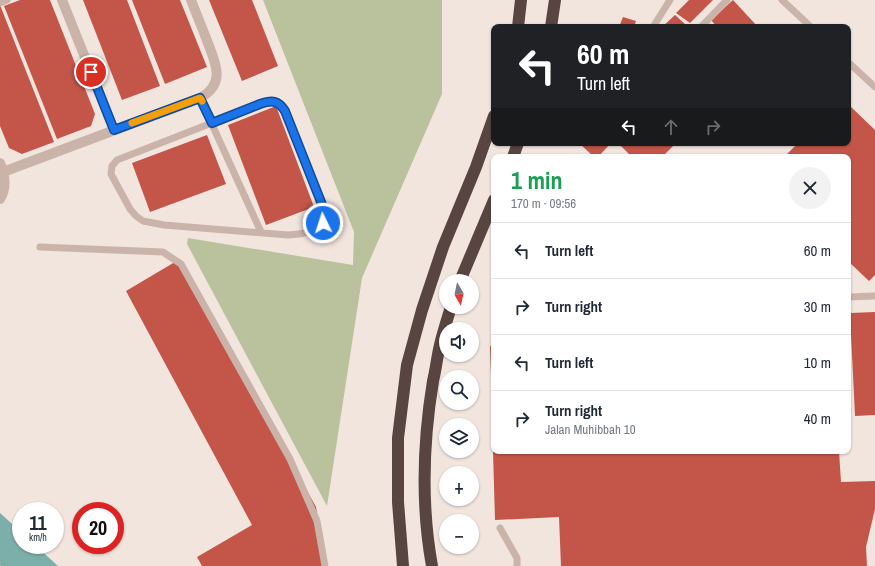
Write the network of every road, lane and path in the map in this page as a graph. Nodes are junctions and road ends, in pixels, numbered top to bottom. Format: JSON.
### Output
{"nodes":[{"id":1,"x":7,"y":0,"type":"edge"},
{"id":2,"x":62,"y":0,"type":"edge"},
{"id":3,"x":191,"y":0,"type":"edge"},
{"id":4,"x":521,"y":0,"type":"edge"},
{"id":5,"x":555,"y":0,"type":"edge"},
{"id":6,"x":670,"y":0,"type":"edge"},
{"id":7,"x":727,"y":0,"type":"edge"},
{"id":8,"x":782,"y":0,"type":"edge"},
{"id":9,"x":0,"y":3,"type":"edge"},
{"id":10,"x":518,"y":24,"type":"edge"},
{"id":11,"x":551,"y":24,"type":"edge"},
{"id":12,"x":655,"y":24,"type":"edge"},
{"id":13,"x":704,"y":24,"type":"edge"},
{"id":14,"x":808,"y":24,"type":"edge"},
{"id":15,"x":851,"y":65,"type":"edge"},
{"id":16,"x":875,"y":87,"type":"edge"},
{"id":17,"x":200,"y":98,"type":"junction"},
{"id":18,"x":212,"y":123,"type":"junction"},
{"id":19,"x":491,"y":124,"type":"edge"},
{"id":20,"x":114,"y":130,"type":"junction"},
{"id":21,"x":2,"y":168,"type":"edge"},
{"id":22,"x":0,"y":199,"type":"edge"},
{"id":23,"x":491,"y":207,"type":"edge"},
{"id":24,"x":261,"y":232,"type":"junction"},
{"id":25,"x":40,"y":247,"type":"dead end"},
{"id":26,"x":463,"y":274,"type":"edge"},
{"id":27,"x":875,"y":296,"type":"edge"},
{"id":28,"x":851,"y":297,"type":"edge"},
{"id":29,"x":449,"y":314,"type":"edge"},
{"id":30,"x":500,"y":528,"type":"dead end"},
{"id":31,"x":325,"y":566,"type":"edge"},
{"id":32,"x":403,"y":566,"type":"edge"},
{"id":33,"x":432,"y":566,"type":"edge"},
{"id":34,"x":517,"y":566,"type":"edge"}],
"edges":[{"from":1,"to":9,"type":"lane"},
{"from":2,"to":20,"type":"street"},
{"from":3,"to":17,"type":"street"},
{"from":4,"to":10,"type":"highway"},
{"from":5,"to":11,"type":"highway"},
{"from":6,"to":12,"type":"lane"},
{"from":7,"to":13,"type":"lane"},
{"from":8,"to":14,"type":"lane"},
{"from":15,"to":16,"type":"lane"},
{"from":17,"to":18,"type":"lane"},
{"from":17,"to":20,"type":"street"},
{"from":18,"to":24,"type":"lane"},
{"from":18,"to":24,"type":"lane"},
{"from":18,"to":24,"type":"lane"},
{"from":19,"to":32,"type":"highway"},
{"from":20,"to":21,"type":"street"},
{"from":21,"to":22,"type":"street"},
{"from":23,"to":26,"type":"highway"},
{"from":25,"to":31,"type":"lane"},
{"from":27,"to":28,"type":"lane"},
{"from":29,"to":33,"type":"highway"},
{"from":30,"to":34,"type":"lane"}]}
